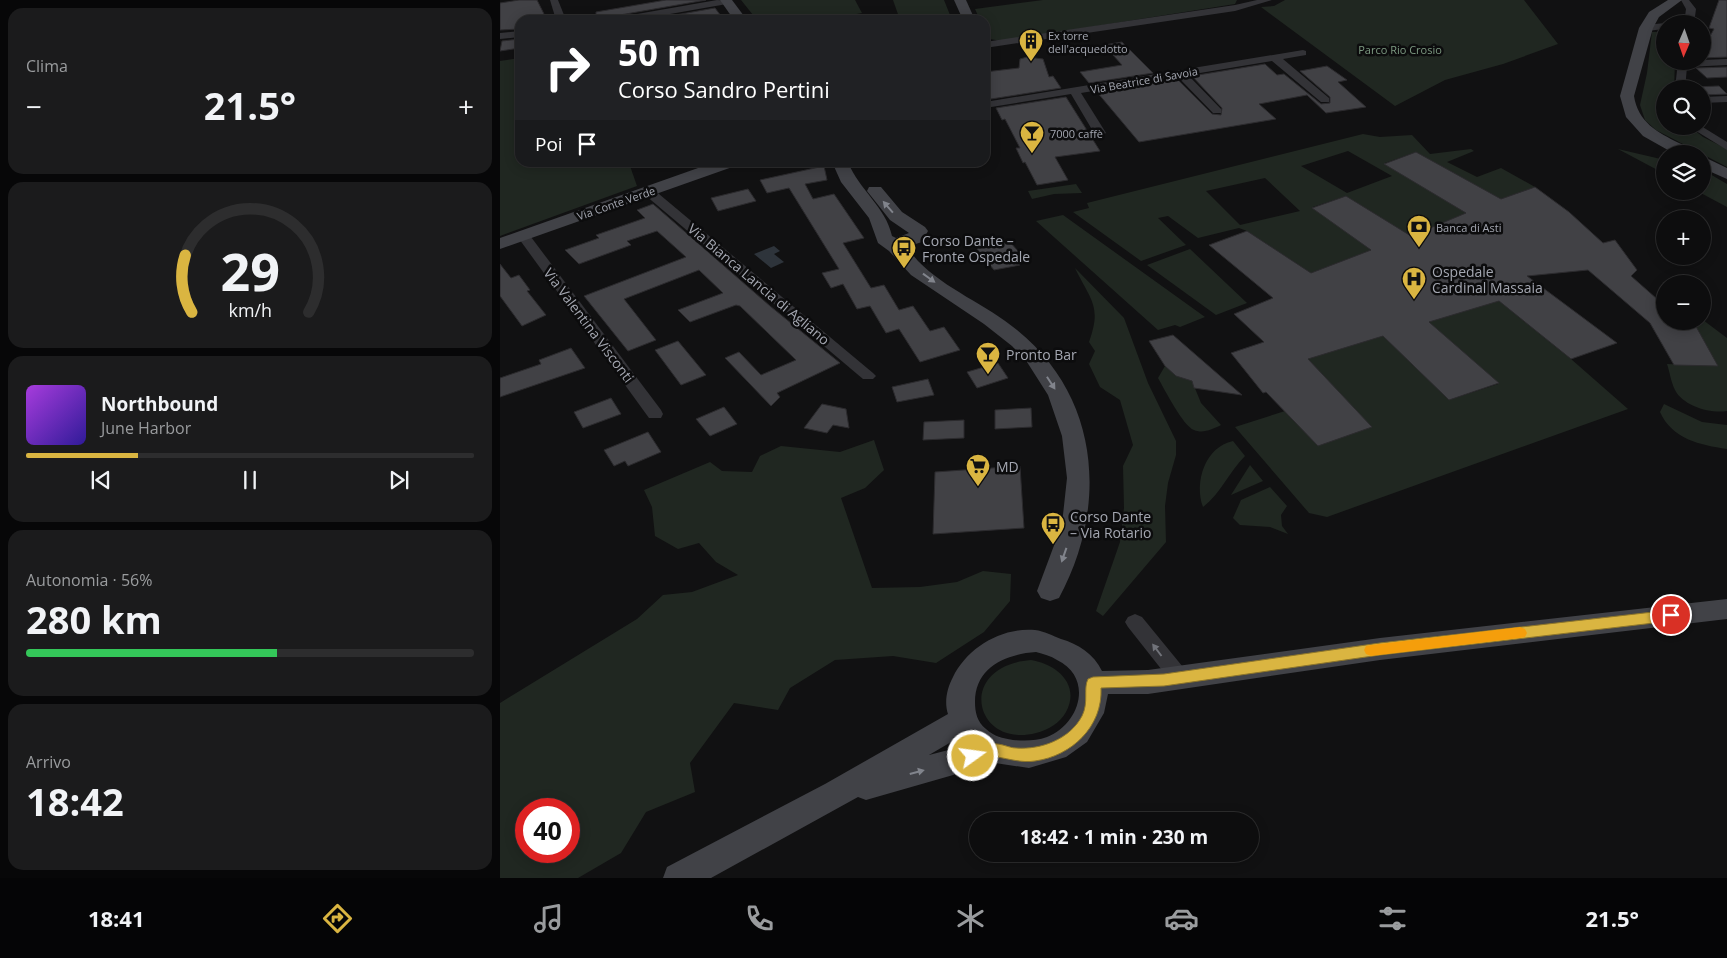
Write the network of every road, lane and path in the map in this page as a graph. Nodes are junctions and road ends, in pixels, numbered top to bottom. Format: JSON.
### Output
{"nodes":[{"id":1,"x":554,"y":0,"type":"edge"},
{"id":2,"x":960,"y":0,"type":"edge"},
{"id":3,"x":1268,"y":0,"type":"edge"},
{"id":4,"x":1676,"y":0,"type":"edge"},
{"id":5,"x":1685,"y":0,"type":"edge"},
{"id":6,"x":726,"y":1,"type":"edge"},
{"id":7,"x":560,"y":15,"type":"edge"},
{"id":8,"x":648,"y":15,"type":"edge"},
{"id":9,"x":737,"y":15,"type":"edge"},
{"id":10,"x":967,"y":15,"type":"edge"},
{"id":11,"x":1691,"y":15,"type":"edge"},
{"id":12,"x":1648,"y":23,"type":"junction"},
{"id":13,"x":1656,"y":24,"type":"edge"},
{"id":14,"x":515,"y":34,"type":"edge"},
{"id":15,"x":500,"y":36,"type":"edge"},
{"id":16,"x":990,"y":45,"type":"edge"},
{"id":17,"x":1303,"y":53,"type":"dead end"},
{"id":18,"x":1275,"y":58,"type":"junction"},
{"id":19,"x":1711,"y":62,"type":"edge"},
{"id":20,"x":1727,"y":62,"type":"edge"},
{"id":21,"x":1181,"y":74,"type":"junction"},
{"id":22,"x":1075,"y":92,"type":"junction"},
{"id":23,"x":1727,"y":99,"type":"edge"},
{"id":24,"x":1325,"y":100,"type":"dead end"},
{"id":25,"x":1711,"y":100,"type":"edge"},
{"id":26,"x":990,"y":104,"type":"edge"},
{"id":27,"x":1218,"y":111,"type":"dead end"},
{"id":28,"x":1100,"y":133,"type":"dead end"},
{"id":29,"x":1708,"y":135,"type":"edge"},
{"id":30,"x":1672,"y":145,"type":"edge"},
{"id":31,"x":1727,"y":146,"type":"edge"},
{"id":32,"x":1711,"y":166,"type":"edge"},
{"id":33,"x":718,"y":167,"type":"edge"},
{"id":34,"x":842,"y":167,"type":"edge"},
{"id":35,"x":858,"y":167,"type":"edge"},
{"id":36,"x":1727,"y":174,"type":"edge"},
{"id":37,"x":649,"y":192,"type":"junction"},
{"id":38,"x":523,"y":236,"type":"junction"},
{"id":39,"x":500,"y":244,"type":"edge"},
{"id":40,"x":895,"y":244,"type":"junction"},
{"id":41,"x":868,"y":376,"type":"dead end"},
{"id":42,"x":655,"y":414,"type":"dead end"},
{"id":43,"x":1050,"y":591,"type":"dead end"},
{"id":44,"x":1727,"y":609,"type":"edge"},
{"id":45,"x":1136,"y":622,"type":"dead end"},
{"id":46,"x":1180,"y":678,"type":"junction"},
{"id":47,"x":1093,"y":683,"type":"junction"},
{"id":48,"x":963,"y":720,"type":"junction"},
{"id":49,"x":995,"y":750,"type":"junction"},
{"id":50,"x":836,"y":794,"type":"junction"},
{"id":51,"x":680,"y":878,"type":"edge"}],
"edges":[{"from":1,"to":7,"type":"street"},
{"from":2,"to":10,"type":"street"},
{"from":3,"to":16,"type":"street"},
{"from":4,"to":12,"type":"street"},
{"from":5,"to":11,"type":"street"},
{"from":6,"to":8,"type":"street"},
{"from":6,"to":9,"type":"street"},
{"from":12,"to":13,"type":"street"},
{"from":12,"to":30,"type":"street"},
{"from":14,"to":15,"type":"street"},
{"from":17,"to":18,"type":"street","name":"Via Beatrice di Savoia"},
{"from":18,"to":21,"type":"street","name":"Via Beatrice di Savoia"},
{"from":18,"to":24,"type":"street"},
{"from":19,"to":20,"type":"street"},
{"from":21,"to":22,"type":"street","name":"Via Beatrice di Savoia"},
{"from":21,"to":27,"type":"street"},
{"from":22,"to":26,"type":"street","name":"Via Beatrice di Savoia"},
{"from":22,"to":28,"type":"street"},
{"from":23,"to":25,"type":"street"},
{"from":29,"to":31,"type":"street"},
{"from":32,"to":36,"type":"street"},
{"from":33,"to":37,"type":"street","name":"Via Conte Verde"},
{"from":34,"to":40,"type":"street"},
{"from":40,"to":35,"type":"street","one_way":true},
{"from":37,"to":38,"type":"street","name":"Via Conte Verde"},
{"from":37,"to":41,"type":"street","name":"Via Bianca Lancia di Agliano"},
{"from":38,"to":39,"type":"street","name":"Via Conte Verde"},
{"from":38,"to":42,"type":"street","name":"Via Valentina Visconti"},
{"from":40,"to":43,"type":"street","one_way":true},
{"from":44,"to":46,"type":"street"},
{"from":46,"to":45,"type":"street","one_way":true},
{"from":46,"to":47,"type":"street"},
{"from":47,"to":48,"type":"street"},
{"from":47,"to":49,"type":"street"},
{"from":48,"to":49,"type":"street"},
{"from":48,"to":50,"type":"street"},
{"from":50,"to":49,"type":"street","one_way":true},
{"from":50,"to":51,"type":"street"}]}
